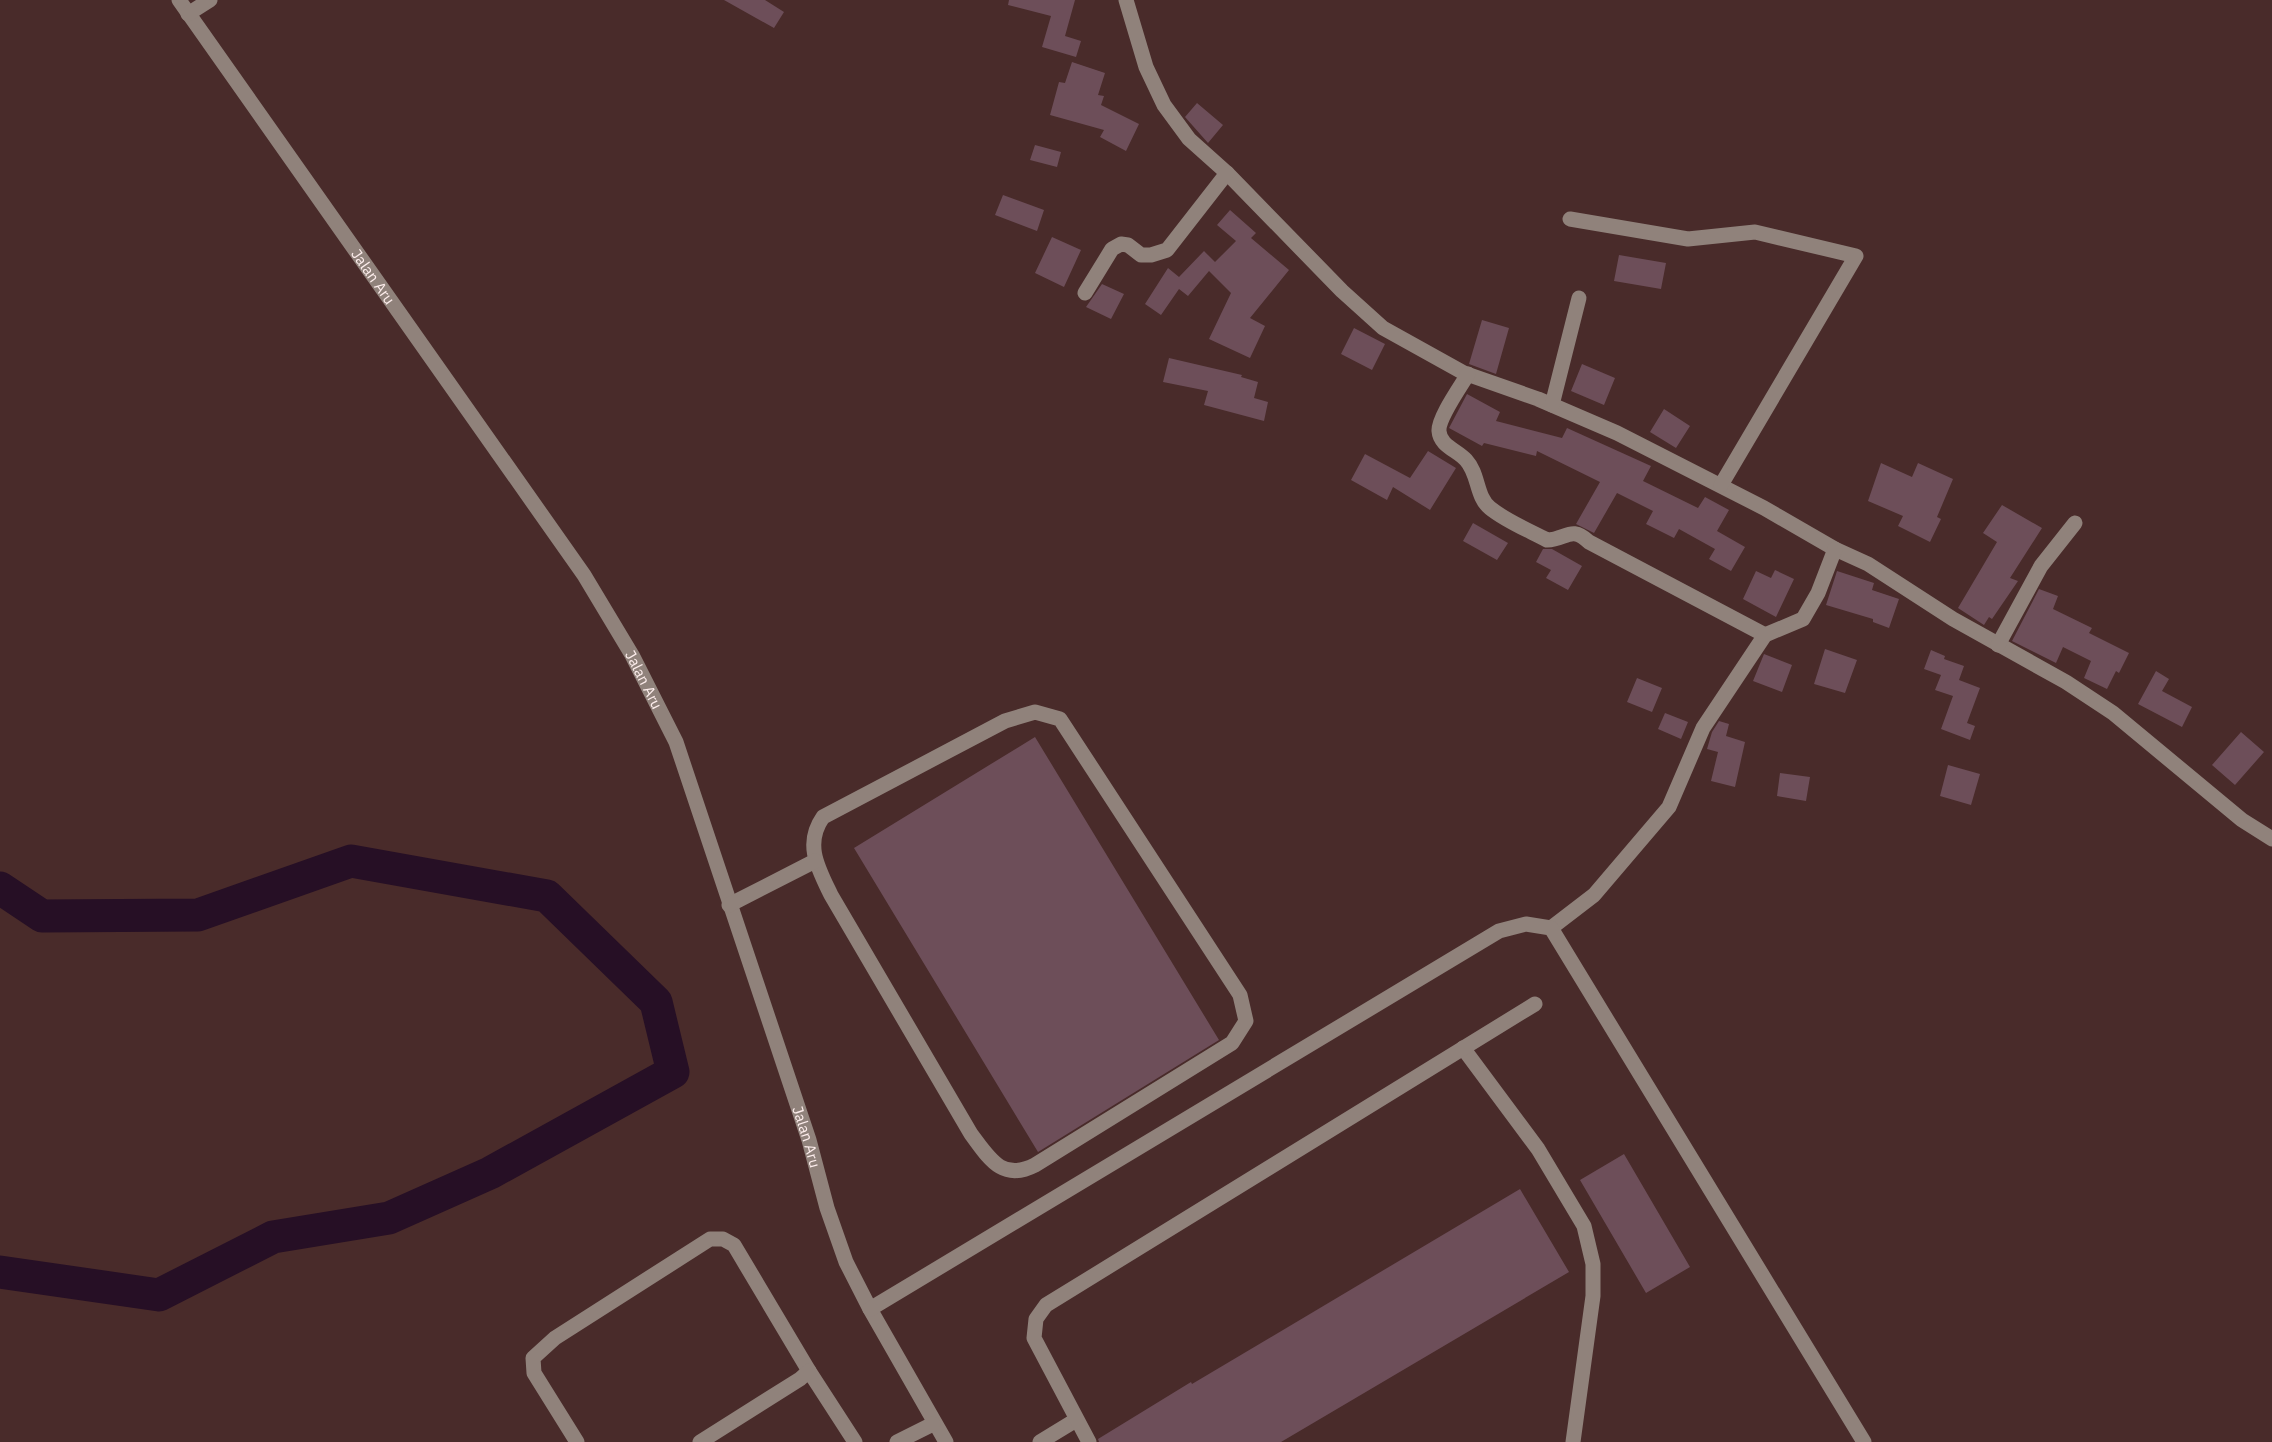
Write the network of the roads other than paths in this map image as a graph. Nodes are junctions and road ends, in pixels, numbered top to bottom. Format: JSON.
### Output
{"nodes":[{"id":1,"x":179,"y":0,"type":"edge"},
{"id":2,"x":210,"y":0,"type":"edge"},
{"id":3,"x":1126,"y":0,"type":"edge"},
{"id":4,"x":188,"y":14,"type":"junction"},
{"id":5,"x":1227,"y":173,"type":"junction"},
{"id":6,"x":1570,"y":219,"type":"dead end"},
{"id":7,"x":1084,"y":293,"type":"dead end"},
{"id":8,"x":1579,"y":298,"type":"dead end"},
{"id":9,"x":1468,"y":374,"type":"junction"},
{"id":10,"x":1552,"y":405,"type":"junction"},
{"id":11,"x":1721,"y":485,"type":"junction"},
{"id":12,"x":2075,"y":523,"type":"dead end"},
{"id":13,"x":1835,"y":549,"type":"junction"},
{"id":14,"x":1765,"y":635,"type":"junction"},
{"id":15,"x":1998,"y":645,"type":"junction"},
{"id":16,"x":2272,"y":839,"type":"edge"},
{"id":17,"x":815,"y":861,"type":"junction"},
{"id":18,"x":729,"y":905,"type":"junction"},
{"id":19,"x":1551,"y":928,"type":"junction"},
{"id":20,"x":1535,"y":1004,"type":"dead end"},
{"id":21,"x":1462,"y":1048,"type":"junction"},
{"id":22,"x":870,"y":1310,"type":"junction"},
{"id":23,"x":809,"y":1371,"type":"junction"},
{"id":24,"x":1076,"y":1420,"type":"junction"},
{"id":25,"x":933,"y":1424,"type":"junction"},
{"id":26,"x":577,"y":1442,"type":"edge"},
{"id":27,"x":700,"y":1442,"type":"edge"},
{"id":28,"x":855,"y":1442,"type":"edge"},
{"id":29,"x":897,"y":1442,"type":"edge"},
{"id":30,"x":946,"y":1442,"type":"edge"},
{"id":31,"x":1040,"y":1442,"type":"edge"},
{"id":32,"x":1089,"y":1442,"type":"edge"},
{"id":33,"x":1573,"y":1442,"type":"edge"},
{"id":34,"x":1864,"y":1442,"type":"edge"}],
"edges":[{"from":1,"to":4,"type":"street","name":"Jalan Aru"},
{"from":2,"to":4,"type":"street"},
{"from":3,"to":5,"type":"street"},
{"from":4,"to":18,"type":"street","name":"Jalan Aru"},
{"from":5,"to":7,"type":"street"},
{"from":5,"to":9,"type":"street"},
{"from":6,"to":11,"type":"street"},
{"from":8,"to":10,"type":"street"},
{"from":9,"to":10,"type":"street"},
{"from":9,"to":14,"type":"street"},
{"from":10,"to":11,"type":"street"},
{"from":11,"to":13,"type":"street"},
{"from":12,"to":15,"type":"street"},
{"from":13,"to":14,"type":"street"},
{"from":13,"to":15,"type":"street"},
{"from":14,"to":19,"type":"street"},
{"from":15,"to":16,"type":"street"},
{"from":17,"to":17,"type":"street"},
{"from":17,"to":18,"type":"street"},
{"from":18,"to":22,"type":"street","name":"Jalan Aru"},
{"from":19,"to":22,"type":"street"},
{"from":19,"to":34,"type":"street"},
{"from":20,"to":21,"type":"street"},
{"from":21,"to":24,"type":"street"},
{"from":21,"to":33,"type":"street"},
{"from":22,"to":25,"type":"street","name":"Jalan Aru"},
{"from":23,"to":26,"type":"street"},
{"from":23,"to":27,"type":"street"},
{"from":23,"to":28,"type":"street"},
{"from":24,"to":31,"type":"street"},
{"from":24,"to":32,"type":"street"},
{"from":25,"to":29,"type":"street"},
{"from":25,"to":30,"type":"street","name":"Jalan Aru"}]}
